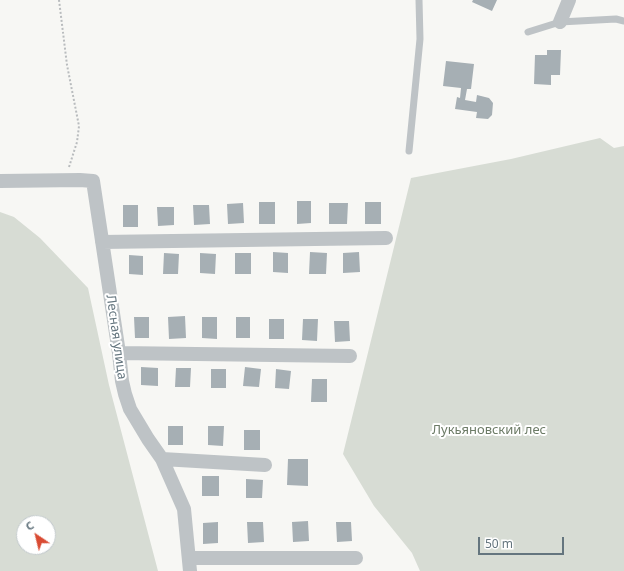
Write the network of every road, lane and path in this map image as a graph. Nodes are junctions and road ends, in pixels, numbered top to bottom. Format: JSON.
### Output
{"nodes":[{"id":1,"x":59,"y":0,"type":"edge"},
{"id":2,"x":419,"y":0,"type":"edge"},
{"id":3,"x":569,"y":0,"type":"edge"},
{"id":4,"x":624,"y":21,"type":"edge"},
{"id":5,"x":560,"y":22,"type":"junction"},
{"id":6,"x":528,"y":32,"type":"dead end"},
{"id":7,"x":410,"y":151,"type":"dead end"},
{"id":8,"x":69,"y":180,"type":"junction"},
{"id":9,"x":0,"y":181,"type":"edge"},
{"id":10,"x":386,"y":238,"type":"dead end"},
{"id":11,"x":102,"y":242,"type":"junction"},
{"id":12,"x":119,"y":353,"type":"junction"},
{"id":13,"x":350,"y":356,"type":"dead end"},
{"id":14,"x":162,"y":459,"type":"junction"},
{"id":15,"x":265,"y":465,"type":"dead end"},
{"id":16,"x":356,"y":558,"type":"dead end"},
{"id":17,"x":190,"y":565,"type":"edge"}],
"edges":[{"from":1,"to":8,"type":"path"},
{"from":2,"to":7,"type":"lane"},
{"from":3,"to":5,"type":"street"},
{"from":4,"to":5,"type":"lane"},
{"from":5,"to":6,"type":"lane"},
{"from":8,"to":9,"type":"street","name":"Лесная улица"},
{"from":8,"to":11,"type":"street","name":"Лесная улица"},
{"from":10,"to":11,"type":"street"},
{"from":11,"to":12,"type":"street","name":"Лесная улица"},
{"from":12,"to":13,"type":"street"},
{"from":12,"to":14,"type":"street","name":"Лесная улица"},
{"from":14,"to":15,"type":"street"},
{"from":14,"to":17,"type":"street","name":"Лесная улица"},
{"from":16,"to":17,"type":"street"}]}
